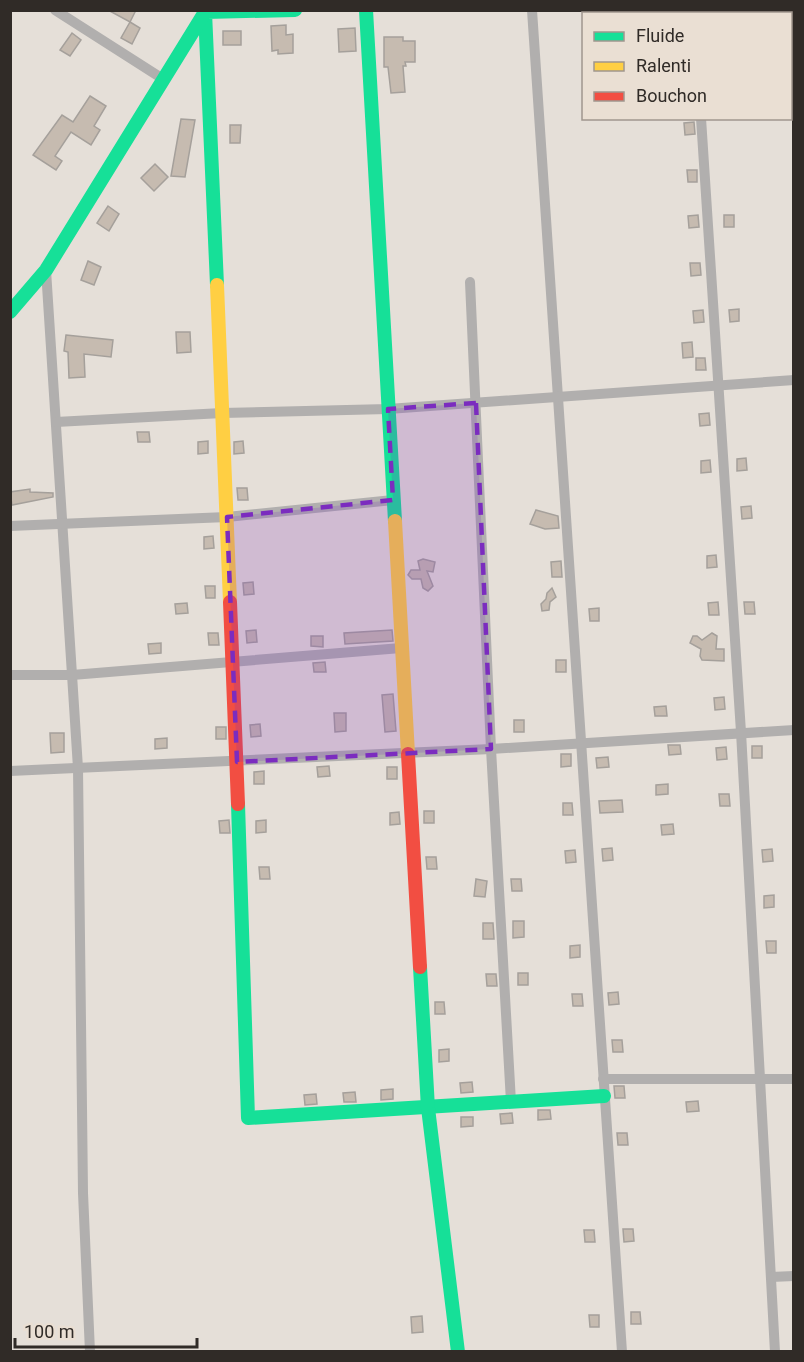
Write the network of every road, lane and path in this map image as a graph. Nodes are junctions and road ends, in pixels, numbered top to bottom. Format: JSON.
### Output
{"nodes":[{"id":1,"x":55,"y":10,"type":"edge"},
{"id":2,"x":295,"y":10,"type":"edge"},
{"id":3,"x":366,"y":10,"type":"edge"},
{"id":4,"x":532,"y":10,"type":"edge"},
{"id":5,"x":205,"y":11,"type":"edge"},
{"id":6,"x":163,"y":80,"type":"junction"},
{"id":7,"x":701,"y":120,"type":"edge"},
{"id":8,"x":46,"y":270,"type":"junction"},
{"id":9,"x":470,"y":282,"type":"dead end"},
{"id":10,"x":10,"y":312,"type":"edge"},
{"id":11,"x":794,"y":380,"type":"edge"},
{"id":12,"x":718,"y":386,"type":"junction"},
{"id":13,"x":558,"y":398,"type":"junction"},
{"id":14,"x":476,"y":403,"type":"junction"},
{"id":15,"x":388,"y":409,"type":"junction"},
{"id":16,"x":222,"y":413,"type":"junction"},
{"id":17,"x":56,"y":422,"type":"junction"},
{"id":18,"x":393,"y":500,"type":"junction"},
{"id":19,"x":226,"y":517,"type":"junction"},
{"id":20,"x":63,"y":524,"type":"junction"},
{"id":21,"x":10,"y":526,"type":"edge"},
{"id":22,"x":401,"y":648,"type":"junction"},
{"id":23,"x":233,"y":660,"type":"junction"},
{"id":24,"x":10,"y":675,"type":"edge"},
{"id":25,"x":72,"y":675,"type":"junction"},
{"id":26,"x":794,"y":730,"type":"edge"},
{"id":27,"x":741,"y":732,"type":"junction"},
{"id":28,"x":581,"y":742,"type":"junction"},
{"id":29,"x":491,"y":749,"type":"junction"},
{"id":30,"x":407,"y":752,"type":"junction"},
{"id":31,"x":237,"y":762,"type":"junction"},
{"id":32,"x":78,"y":768,"type":"junction"},
{"id":33,"x":10,"y":771,"type":"edge"},
{"id":34,"x":759,"y":1078,"type":"junction"},
{"id":35,"x":603,"y":1079,"type":"junction"},
{"id":36,"x":794,"y":1079,"type":"edge"},
{"id":37,"x":604,"y":1096,"type":"junction"},
{"id":38,"x":511,"y":1102,"type":"junction"},
{"id":39,"x":428,"y":1108,"type":"junction"},
{"id":40,"x":794,"y":1276,"type":"edge"},
{"id":41,"x":771,"y":1277,"type":"junction"},
{"id":42,"x":90,"y":1352,"type":"edge"},
{"id":43,"x":458,"y":1352,"type":"edge"},
{"id":44,"x":622,"y":1352,"type":"edge"},
{"id":45,"x":775,"y":1352,"type":"edge"}],
"edges":[{"from":1,"to":6,"type":"street"},
{"from":2,"to":5,"type":"street"},
{"from":3,"to":15,"type":"street"},
{"from":4,"to":13,"type":"street"},
{"from":5,"to":6,"type":"street"},
{"from":5,"to":16,"type":"street"},
{"from":6,"to":8,"type":"street"},
{"from":7,"to":12,"type":"street"},
{"from":8,"to":10,"type":"street"},
{"from":8,"to":17,"type":"street"},
{"from":9,"to":14,"type":"street"},
{"from":11,"to":12,"type":"street"},
{"from":12,"to":13,"type":"street"},
{"from":12,"to":27,"type":"street"},
{"from":13,"to":14,"type":"street"},
{"from":13,"to":28,"type":"street"},
{"from":14,"to":15,"type":"street"},
{"from":14,"to":29,"type":"street"},
{"from":15,"to":16,"type":"street"},
{"from":15,"to":18,"type":"street"},
{"from":16,"to":17,"type":"street"},
{"from":16,"to":19,"type":"street"},
{"from":17,"to":20,"type":"street"},
{"from":18,"to":19,"type":"street"},
{"from":18,"to":22,"type":"street"},
{"from":19,"to":20,"type":"street"},
{"from":19,"to":23,"type":"street"},
{"from":20,"to":21,"type":"street"},
{"from":20,"to":25,"type":"street"},
{"from":22,"to":23,"type":"street"},
{"from":22,"to":30,"type":"street"},
{"from":23,"to":25,"type":"street"},
{"from":23,"to":31,"type":"street"},
{"from":24,"to":25,"type":"street"},
{"from":25,"to":32,"type":"street"},
{"from":26,"to":27,"type":"street"},
{"from":27,"to":28,"type":"street"},
{"from":27,"to":34,"type":"street"},
{"from":28,"to":29,"type":"street"},
{"from":28,"to":35,"type":"street"},
{"from":29,"to":30,"type":"street"},
{"from":29,"to":38,"type":"street"},
{"from":30,"to":31,"type":"street"},
{"from":30,"to":39,"type":"street"},
{"from":31,"to":32,"type":"street"},
{"from":31,"to":39,"type":"street"},
{"from":32,"to":33,"type":"street"},
{"from":32,"to":42,"type":"street"},
{"from":34,"to":35,"type":"street"},
{"from":34,"to":36,"type":"street"},
{"from":34,"to":41,"type":"street"},
{"from":35,"to":37,"type":"street"},
{"from":37,"to":38,"type":"street"},
{"from":37,"to":44,"type":"street"},
{"from":38,"to":39,"type":"street"},
{"from":39,"to":43,"type":"street"},
{"from":40,"to":41,"type":"street"},
{"from":41,"to":45,"type":"street"}]}
